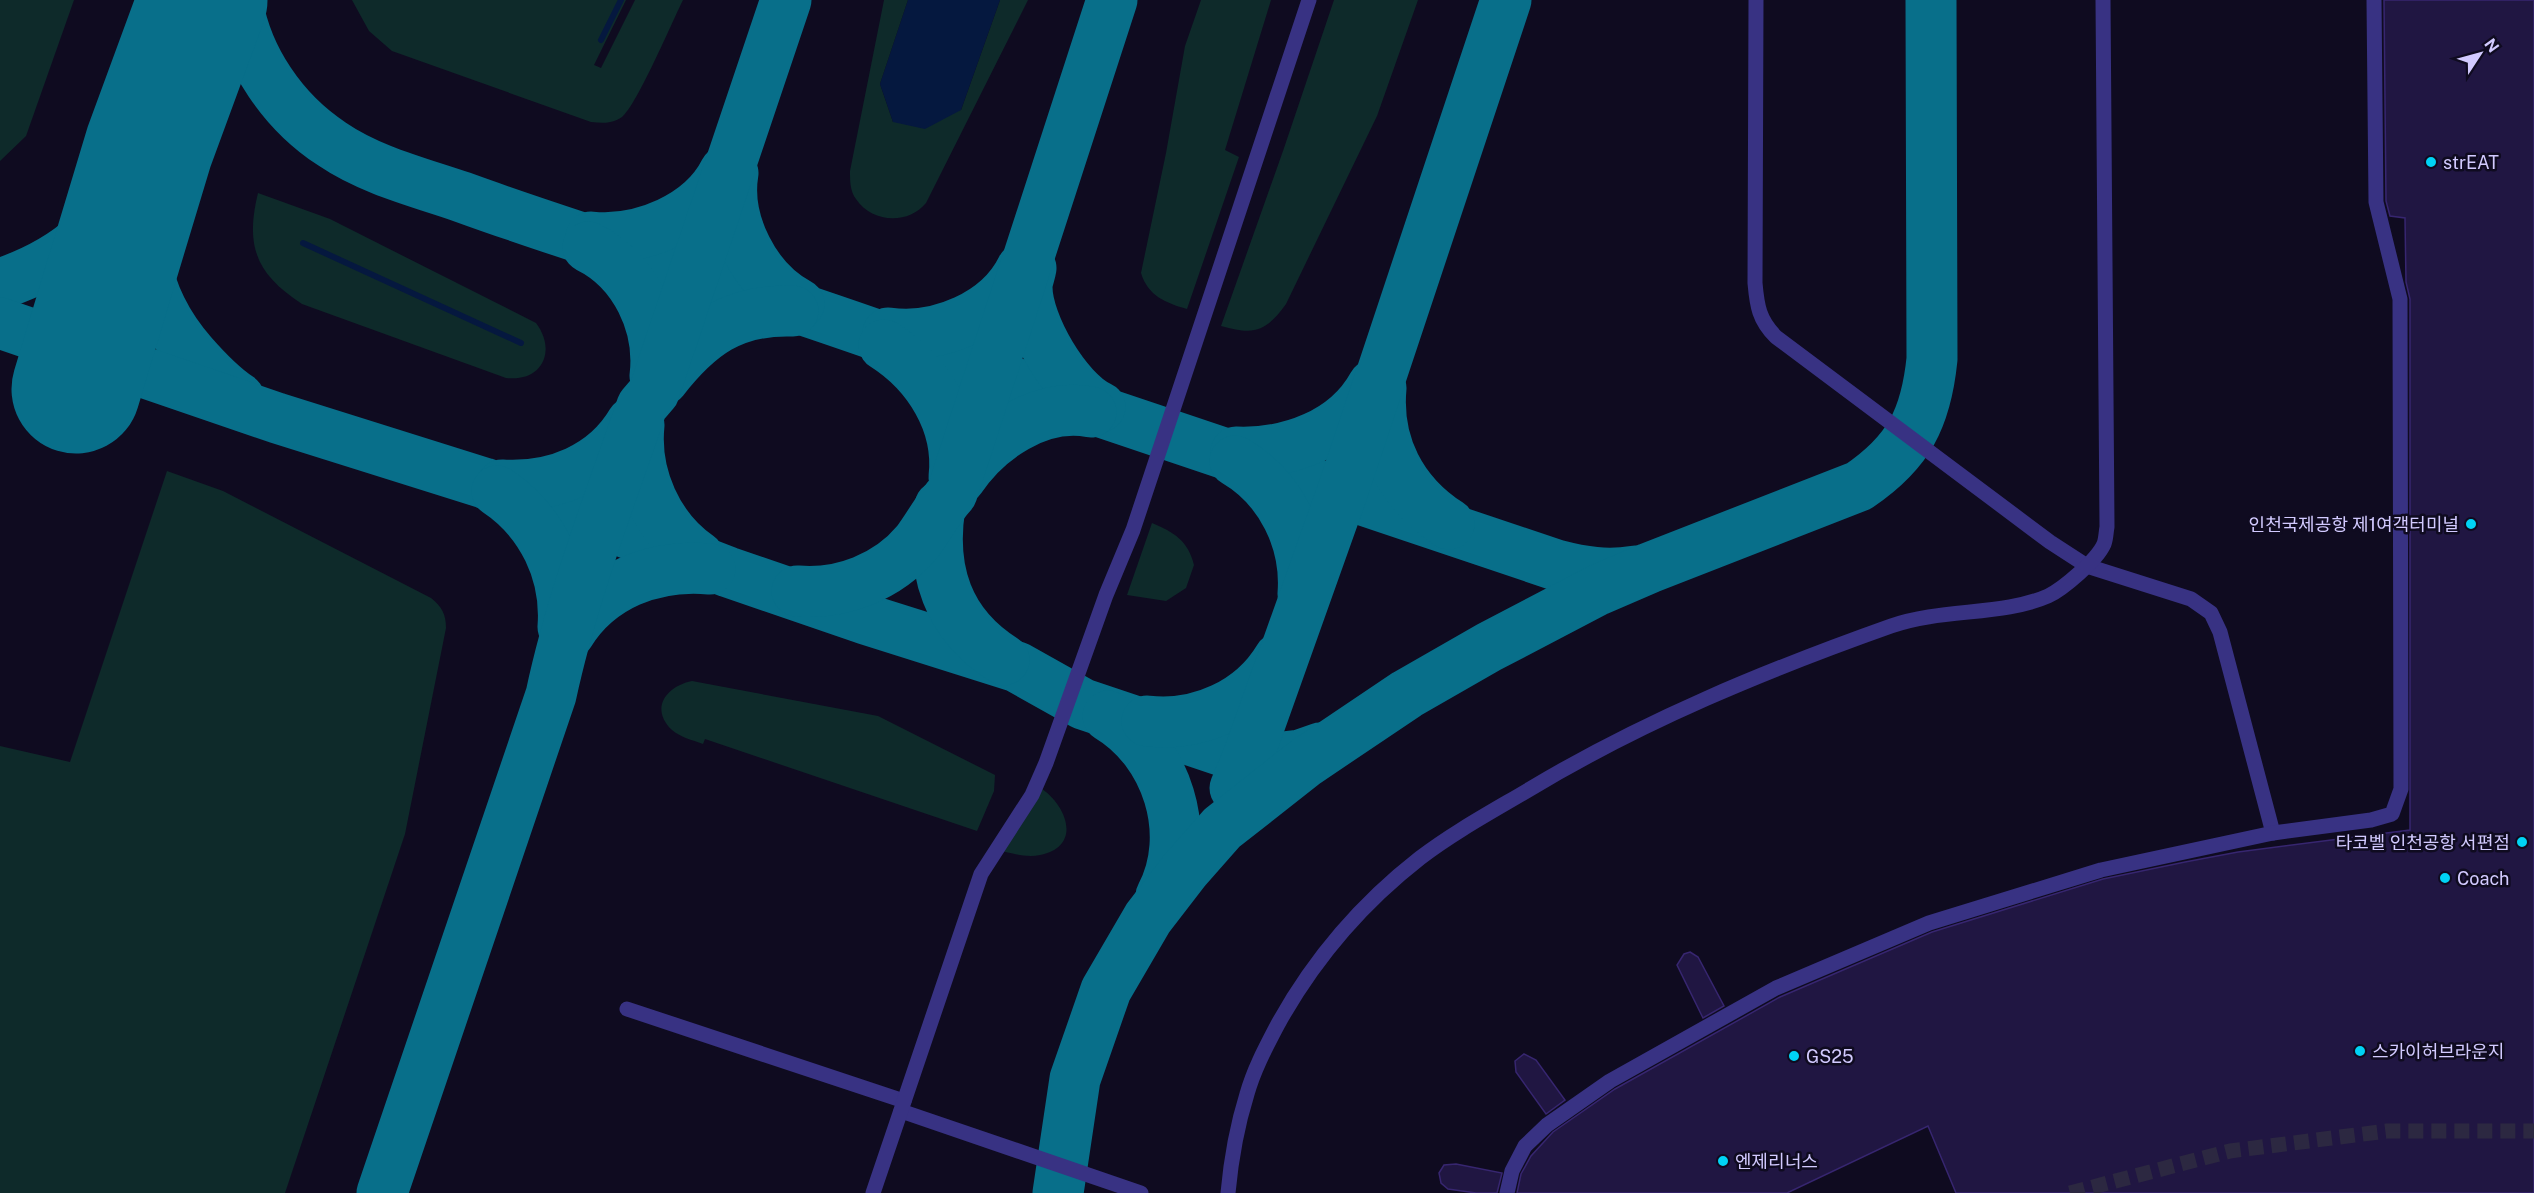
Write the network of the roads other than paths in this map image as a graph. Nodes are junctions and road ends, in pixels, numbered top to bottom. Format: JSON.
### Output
{"nodes":[{"id":1,"x":1309,"y":0,"type":"edge"},
{"id":2,"x":1756,"y":0,"type":"edge"},
{"id":3,"x":2103,"y":0,"type":"edge"},
{"id":4,"x":2374,"y":0,"type":"edge"},
{"id":5,"x":2087,"y":566,"type":"junction"},
{"id":6,"x":2273,"y":833,"type":"junction"},
{"id":7,"x":627,"y":1009,"type":"dead end"},
{"id":8,"x":903,"y":1106,"type":"junction"},
{"id":9,"x":873,"y":1193,"type":"edge"},
{"id":10,"x":1141,"y":1193,"type":"edge"},
{"id":11,"x":1228,"y":1193,"type":"edge"},
{"id":12,"x":1507,"y":1193,"type":"edge"}],
"edges":[{"from":1,"to":8,"type":"lane"},
{"from":2,"to":5,"type":"lane"},
{"from":3,"to":5,"type":"lane"},
{"from":4,"to":6,"type":"lane"},
{"from":5,"to":6,"type":"lane"},
{"from":5,"to":11,"type":"lane"},
{"from":6,"to":12,"type":"lane"},
{"from":7,"to":8,"type":"lane"},
{"from":8,"to":9,"type":"lane"},
{"from":8,"to":10,"type":"lane"}]}
